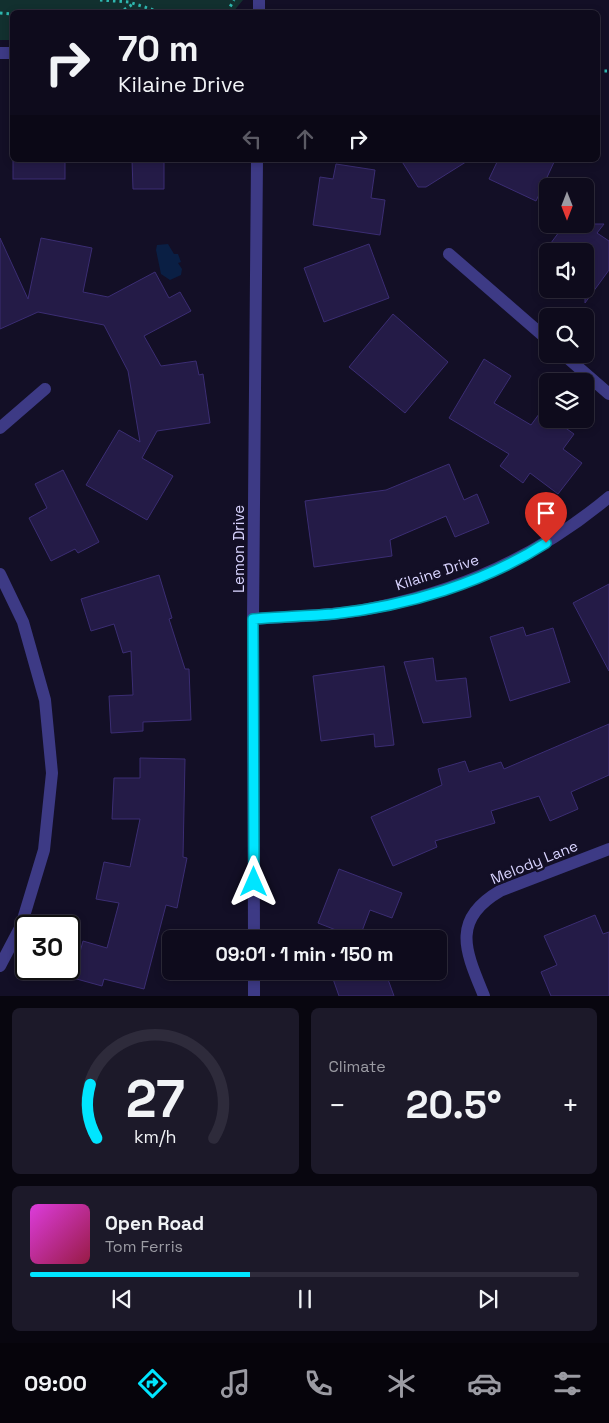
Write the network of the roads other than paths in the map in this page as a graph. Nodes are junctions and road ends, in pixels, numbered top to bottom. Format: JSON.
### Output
{"nodes":[{"id":1,"x":257,"y":162,"type":"edge"},
{"id":2,"x":449,"y":254,"type":"dead end"},
{"id":3,"x":539,"y":332,"type":"edge"},
{"id":4,"x":573,"y":363,"type":"edge"},
{"id":5,"x":45,"y":389,"type":"dead end"},
{"id":6,"x":609,"y":394,"type":"edge"},
{"id":7,"x":0,"y":428,"type":"edge"},
{"id":8,"x":609,"y":497,"type":"edge"},
{"id":9,"x":0,"y":574,"type":"edge"},
{"id":10,"x":253,"y":619,"type":"junction"},
{"id":11,"x":609,"y":849,"type":"edge"},
{"id":12,"x":254,"y":930,"type":"edge"},
{"id":13,"x":0,"y":966,"type":"edge"},
{"id":14,"x":254,"y":980,"type":"edge"},
{"id":15,"x":254,"y":996,"type":"edge"},
{"id":16,"x":484,"y":996,"type":"edge"}],
"edges":[{"from":1,"to":10,"type":"street","name":"Lemon Drive"},
{"from":2,"to":3,"type":"street"},
{"from":4,"to":6,"type":"street"},
{"from":5,"to":7,"type":"street"},
{"from":8,"to":10,"type":"street","name":"Kilaine Drive"},
{"from":9,"to":13,"type":"street"},
{"from":10,"to":12,"type":"street","name":"Lemon Drive"},
{"from":11,"to":16,"type":"street","name":"Melody Lane"},
{"from":14,"to":15,"type":"street"}]}
